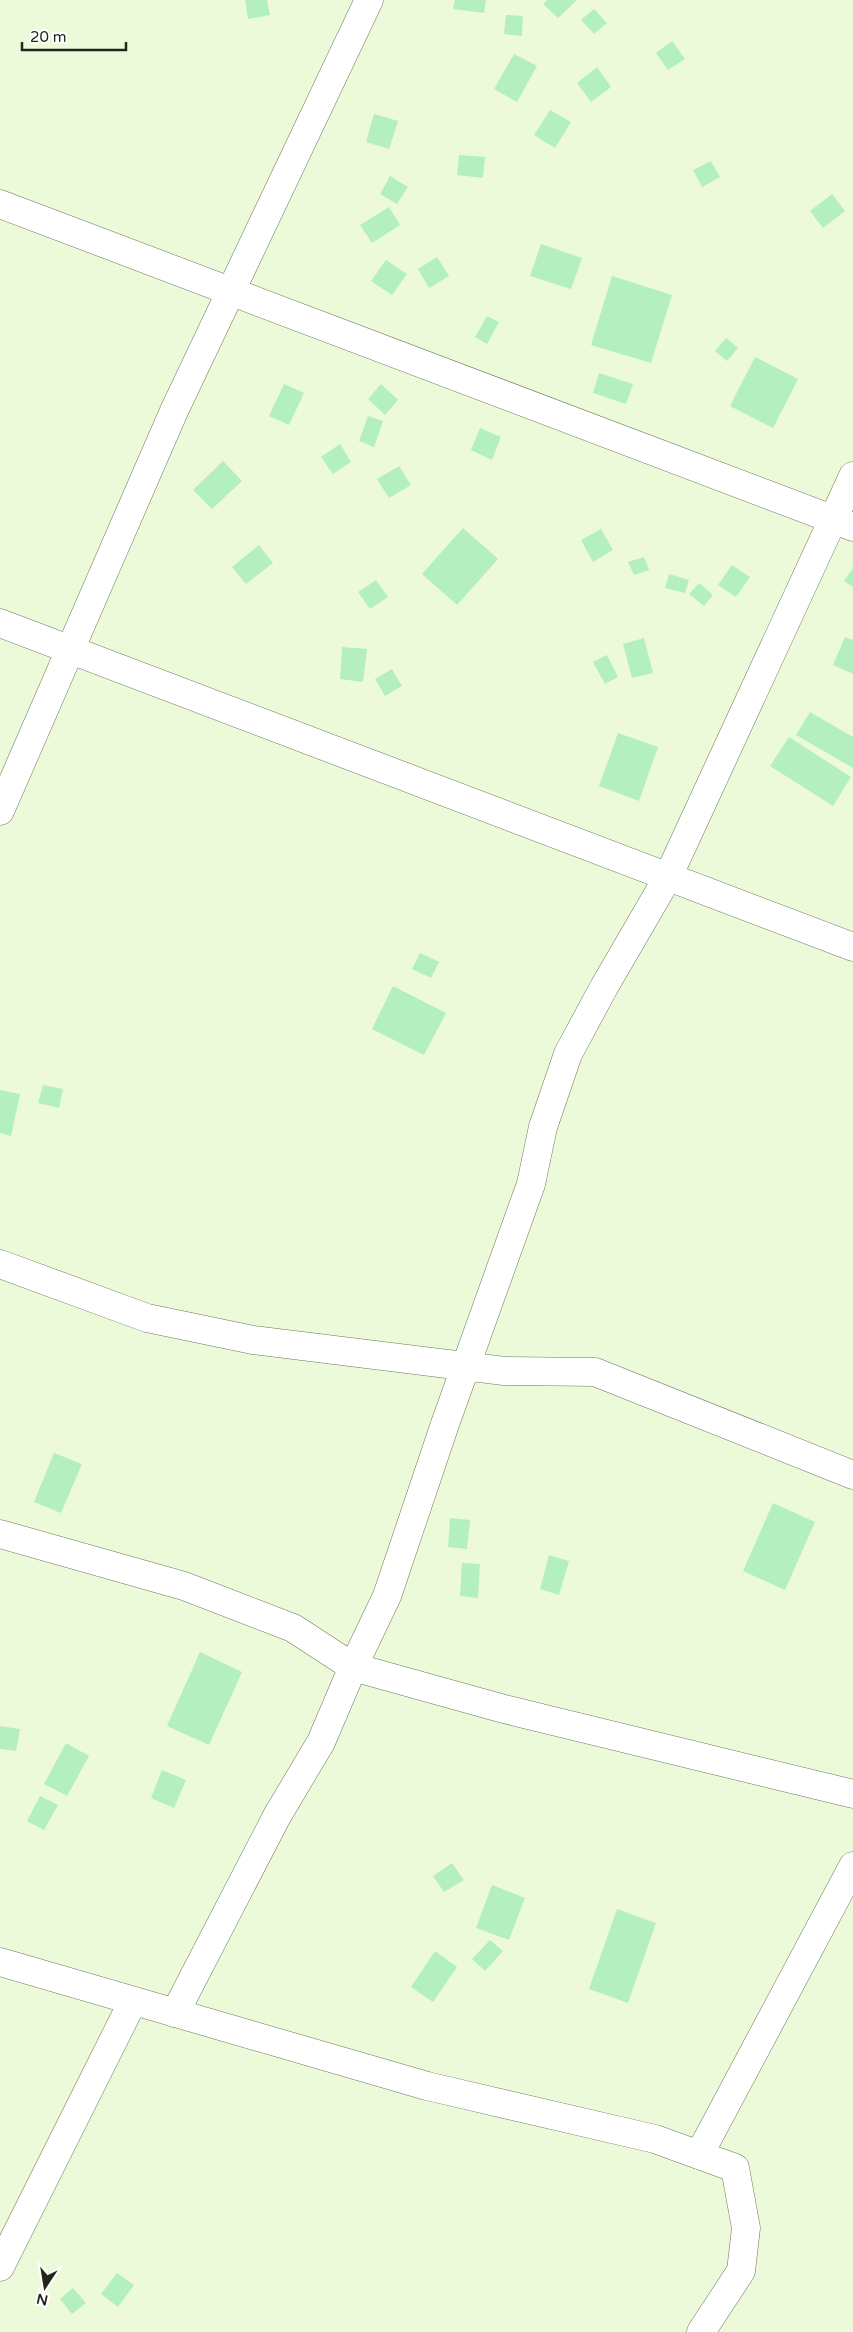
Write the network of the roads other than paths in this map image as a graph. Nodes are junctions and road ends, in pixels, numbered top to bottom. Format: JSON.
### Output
{"nodes":[{"id":1,"x":369,"y":0,"type":"edge"},
{"id":2,"x":0,"y":204,"type":"edge"},
{"id":3,"x":231,"y":291,"type":"junction"},
{"id":4,"x":853,"y":476,"type":"edge"},
{"id":5,"x":843,"y":524,"type":"edge"},
{"id":6,"x":0,"y":623,"type":"edge"},
{"id":7,"x":70,"y":649,"type":"junction"},
{"id":8,"x":0,"y":811,"type":"edge"},
{"id":9,"x":668,"y":877,"type":"junction"},
{"id":10,"x":853,"y":947,"type":"edge"},
{"id":11,"x":0,"y":1264,"type":"edge"},
{"id":12,"x":466,"y":1367,"type":"junction"},
{"id":13,"x":853,"y":1475,"type":"edge"},
{"id":14,"x":0,"y":1534,"type":"edge"},
{"id":15,"x":353,"y":1667,"type":"junction"},
{"id":16,"x":853,"y":1794,"type":"edge"},
{"id":17,"x":853,"y":1866,"type":"edge"},
{"id":18,"x":0,"y":1962,"type":"edge"},
{"id":19,"x":133,"y":2001,"type":"junction"},
{"id":20,"x":175,"y":2012,"type":"junction"},
{"id":21,"x":699,"y":2155,"type":"junction"},
{"id":22,"x":0,"y":2266,"type":"edge"},
{"id":23,"x":701,"y":2332,"type":"edge"}],
"edges":[{"from":1,"to":3,"type":"street"},
{"from":2,"to":3,"type":"street"},
{"from":3,"to":5,"type":"street"},
{"from":3,"to":7,"type":"street"},
{"from":4,"to":5,"type":"street"},
{"from":5,"to":9,"type":"street"},
{"from":6,"to":7,"type":"street"},
{"from":7,"to":8,"type":"street"},
{"from":7,"to":9,"type":"street"},
{"from":9,"to":10,"type":"street"},
{"from":9,"to":12,"type":"street"},
{"from":11,"to":12,"type":"street"},
{"from":12,"to":13,"type":"street"},
{"from":12,"to":15,"type":"street"},
{"from":14,"to":15,"type":"street"},
{"from":15,"to":16,"type":"street"},
{"from":15,"to":20,"type":"street"},
{"from":17,"to":21,"type":"street"},
{"from":18,"to":19,"type":"street"},
{"from":19,"to":20,"type":"street"},
{"from":19,"to":22,"type":"street"},
{"from":20,"to":21,"type":"street"},
{"from":21,"to":23,"type":"street"}]}
